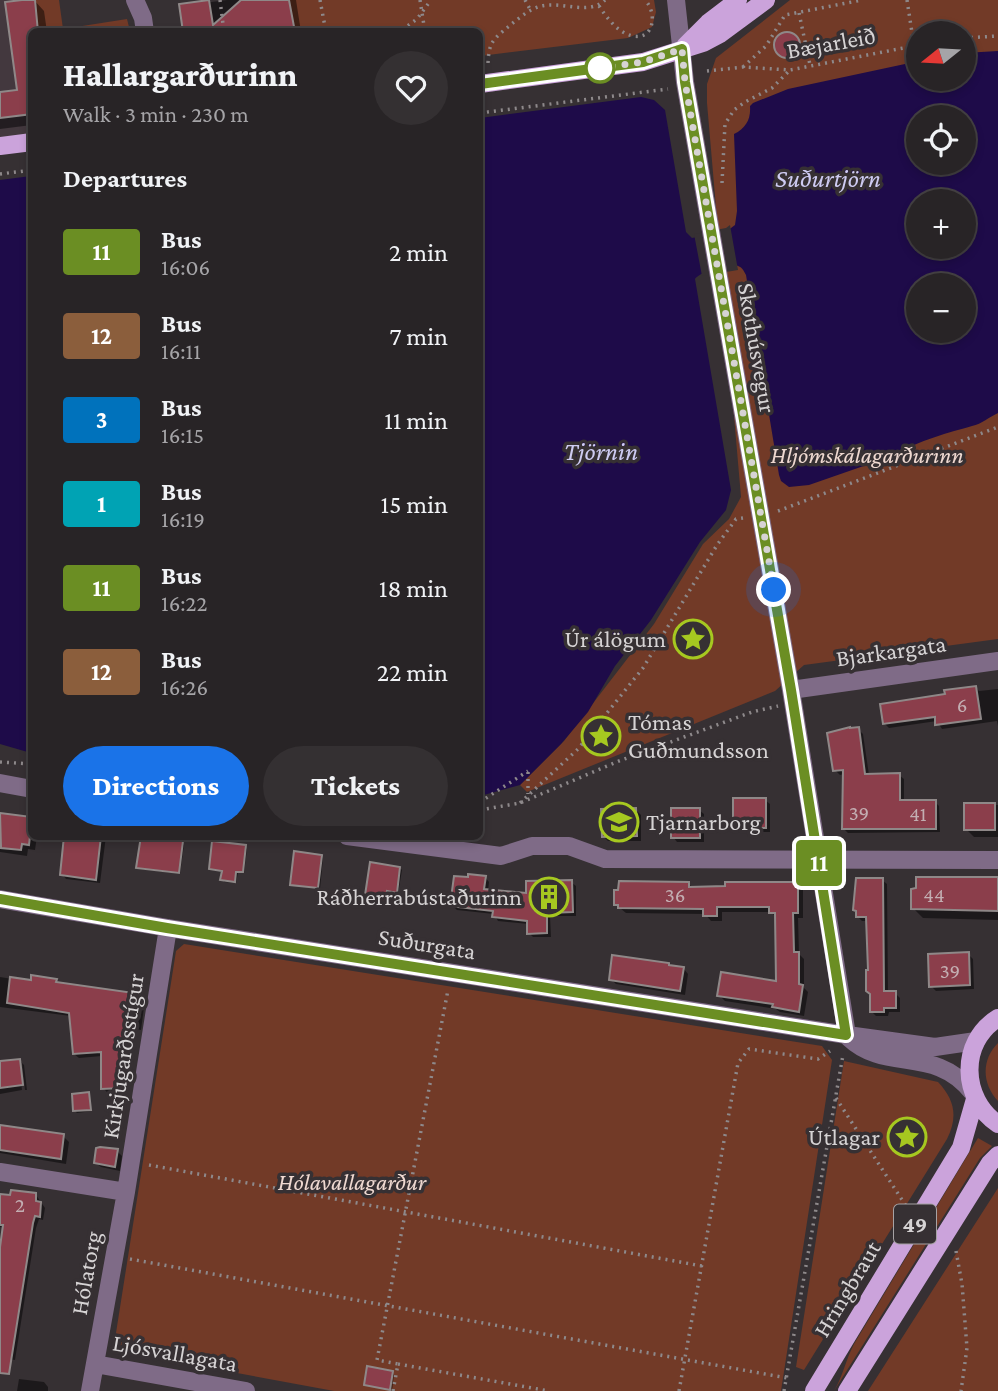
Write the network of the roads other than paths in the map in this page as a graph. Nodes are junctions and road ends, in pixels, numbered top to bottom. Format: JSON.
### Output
{"nodes":[{"id":1,"x":135,"y":0,"type":"edge"},
{"id":2,"x":676,"y":0,"type":"edge"},
{"id":3,"x":738,"y":0,"type":"edge"},
{"id":4,"x":766,"y":0,"type":"edge"},
{"id":5,"x":144,"y":28,"type":"edge"},
{"id":6,"x":682,"y":49,"type":"junction"},
{"id":7,"x":483,"y":84,"type":"edge"},
{"id":8,"x":28,"y":142,"type":"edge"},
{"id":9,"x":0,"y":146,"type":"edge"},
{"id":10,"x":998,"y":661,"type":"edge"},
{"id":11,"x":791,"y":690,"type":"junction"},
{"id":12,"x":0,"y":783,"type":"edge"},
{"id":13,"x":28,"y":788,"type":"edge"},
{"id":14,"x":378,"y":840,"type":"edge"},
{"id":15,"x":998,"y":860,"type":"edge"},
{"id":16,"x":819,"y":861,"type":"junction"},
{"id":17,"x":0,"y":899,"type":"edge"},
{"id":18,"x":167,"y":928,"type":"junction"},
{"id":19,"x":998,"y":1018,"type":"edge"},
{"id":20,"x":976,"y":1041,"type":"junction"},
{"id":21,"x":840,"y":1042,"type":"junction"},
{"id":22,"x":974,"y":1095,"type":"junction"},
{"id":23,"x":998,"y":1124,"type":"edge"},
{"id":24,"x":998,"y":1155,"type":"edge"},
{"id":25,"x":0,"y":1172,"type":"edge"},
{"id":26,"x":126,"y":1192,"type":"junction"},
{"id":27,"x":94,"y":1364,"type":"junction"},
{"id":28,"x":90,"y":1391,"type":"edge"},
{"id":29,"x":246,"y":1391,"type":"edge"},
{"id":30,"x":814,"y":1391,"type":"edge"},
{"id":31,"x":847,"y":1391,"type":"edge"}],
"edges":[{"from":1,"to":5,"type":"street"},
{"from":2,"to":6,"type":"street","name":"Skothúsvegur"},
{"from":3,"to":6,"type":"main road"},
{"from":4,"to":6,"type":"main road"},
{"from":6,"to":7,"type":"main road"},
{"from":6,"to":11,"type":"street","name":"Skothúsvegur"},
{"from":8,"to":9,"type":"main road"},
{"from":10,"to":11,"type":"street","name":"Bjarkargata"},
{"from":11,"to":16,"type":"street","name":"Skothúsvegur"},
{"from":12,"to":13,"type":"street"},
{"from":14,"to":16,"type":"street"},
{"from":15,"to":16,"type":"street"},
{"from":16,"to":21,"type":"street","name":"Skothúsvegur"},
{"from":17,"to":18,"type":"street","name":"Suðurgata"},
{"from":18,"to":21,"type":"street","name":"Suðurgata"},
{"from":18,"to":26,"type":"street","name":"Kirkjugarðsstígur"},
{"from":19,"to":20,"type":"main road"},
{"from":20,"to":21,"type":"street","name":"Suðurgata"},
{"from":20,"to":22,"type":"main road","number":"49"},
{"from":21,"to":22,"type":"street","name":"Suðurgata"},
{"from":22,"to":23,"type":"main road"},
{"from":22,"to":30,"type":"main road","name":"Hringbraut","number":"49"},
{"from":24,"to":31,"type":"main road","number":"49"},
{"from":25,"to":26,"type":"street"},
{"from":26,"to":27,"type":"street","name":"Hólatorg"},
{"from":27,"to":28,"type":"street","name":"Hólatorg"},
{"from":27,"to":29,"type":"street","name":"Ljósvallagata"}]}
